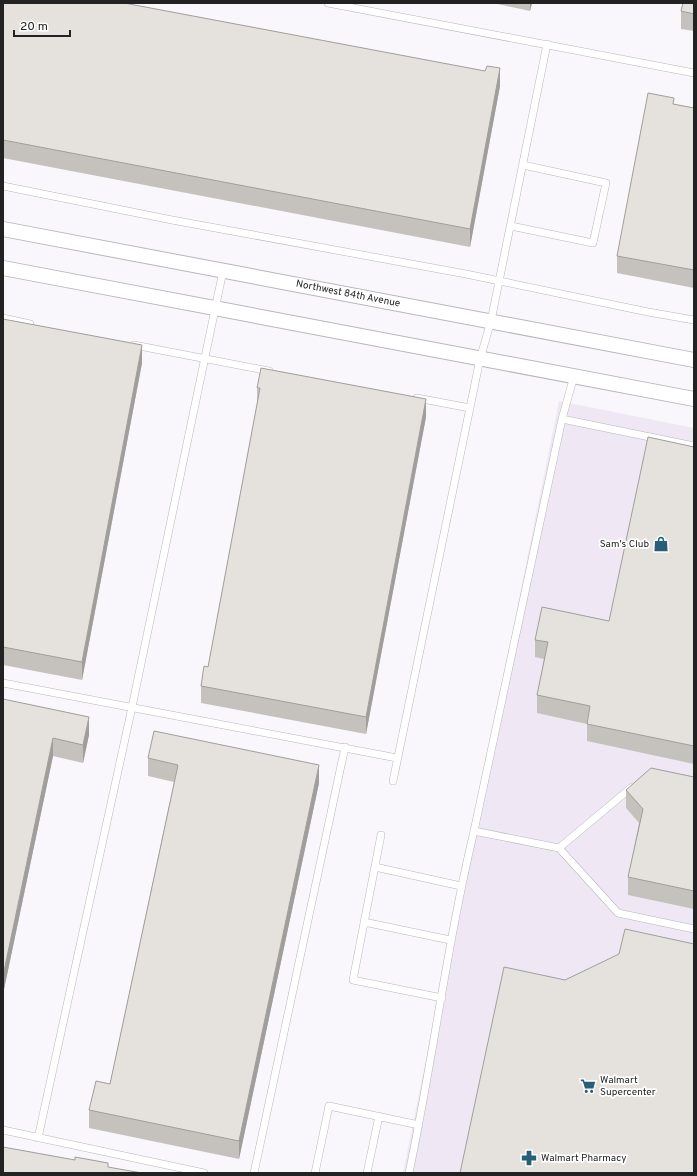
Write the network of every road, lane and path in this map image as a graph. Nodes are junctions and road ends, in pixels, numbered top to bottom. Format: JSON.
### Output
{"nodes":[{"id":1,"x":328,"y":3,"type":"edge"},
{"id":2,"x":546,"y":44,"type":"junction"},
{"id":3,"x":694,"y":73,"type":"edge"},
{"id":4,"x":523,"y":165,"type":"junction"},
{"id":5,"x":3,"y":186,"type":"edge"},
{"id":6,"x":511,"y":226,"type":"junction"},
{"id":7,"x":3,"y":229,"type":"edge"},
{"id":8,"x":3,"y":268,"type":"edge"},
{"id":9,"x":223,"y":271,"type":"junction"},
{"id":10,"x":500,"y":280,"type":"junction"},
{"id":11,"x":215,"y":308,"type":"junction"},
{"id":12,"x":3,"y":318,"type":"edge"},
{"id":13,"x":694,"y":320,"type":"edge"},
{"id":14,"x":491,"y":322,"type":"junction"},
{"id":15,"x":34,"y":325,"type":"edge"},
{"id":16,"x":127,"y":344,"type":"edge"},
{"id":17,"x":205,"y":359,"type":"junction"},
{"id":18,"x":480,"y":359,"type":"junction"},
{"id":19,"x":694,"y":360,"type":"edge"},
{"id":20,"x":275,"y":372,"type":"edge"},
{"id":21,"x":574,"y":376,"type":"junction"},
{"id":22,"x":407,"y":396,"type":"edge"},
{"id":23,"x":694,"y":399,"type":"edge"},
{"id":24,"x":470,"y":408,"type":"junction"},
{"id":25,"x":562,"y":419,"type":"junction"},
{"id":26,"x":694,"y":446,"type":"edge"},
{"id":27,"x":3,"y":683,"type":"edge"},
{"id":28,"x":132,"y":707,"type":"junction"},
{"id":29,"x":345,"y":748,"type":"junction"},
{"id":30,"x":397,"y":758,"type":"junction"},
{"id":31,"x":640,"y":780,"type":"edge"},
{"id":32,"x":393,"y":781,"type":"dead end"},
{"id":33,"x":474,"y":831,"type":"junction"},
{"id":34,"x":381,"y":835,"type":"dead end"},
{"id":35,"x":559,"y":848,"type":"junction"},
{"id":36,"x":375,"y":867,"type":"junction"},
{"id":37,"x":461,"y":886,"type":"junction"},
{"id":38,"x":364,"y":922,"type":"junction"},
{"id":39,"x":694,"y":929,"type":"edge"},
{"id":40,"x":450,"y":940,"type":"junction"},
{"id":41,"x":442,"y":998,"type":"junction"},
{"id":42,"x":379,"y":1116,"type":"junction"},
{"id":43,"x":419,"y":1125,"type":"junction"},
{"id":44,"x":3,"y":1130,"type":"edge"},
{"id":45,"x":38,"y":1138,"type":"junction"},
{"id":46,"x":204,"y":1173,"type":"edge"},
{"id":47,"x":254,"y":1173,"type":"edge"},
{"id":48,"x":315,"y":1173,"type":"edge"},
{"id":49,"x":367,"y":1173,"type":"edge"},
{"id":50,"x":409,"y":1173,"type":"edge"}],
"edges":[{"from":1,"to":2,"type":"lane"},
{"from":2,"to":3,"type":"lane"},
{"from":2,"to":4,"type":"lane"},
{"from":4,"to":6,"type":"lane"},
{"from":4,"to":6,"type":"lane"},
{"from":5,"to":10,"type":"lane"},
{"from":6,"to":10,"type":"lane"},
{"from":7,"to":9,"type":"street","name":"Northwest 84th Avenue"},
{"from":8,"to":11,"type":"street"},
{"from":9,"to":11,"type":"lane"},
{"from":9,"to":14,"type":"street","name":"Northwest 84th Avenue"},
{"from":10,"to":13,"type":"lane"},
{"from":10,"to":14,"type":"lane"},
{"from":11,"to":17,"type":"lane"},
{"from":11,"to":18,"type":"street"},
{"from":12,"to":15,"type":"lane"},
{"from":14,"to":18,"type":"lane"},
{"from":14,"to":19,"type":"street","name":"Northwest 84th Avenue"},
{"from":16,"to":17,"type":"lane"},
{"from":17,"to":20,"type":"lane"},
{"from":17,"to":28,"type":"lane"},
{"from":18,"to":21,"type":"street"},
{"from":18,"to":24,"type":"lane"},
{"from":21,"to":23,"type":"street"},
{"from":21,"to":25,"type":"lane"},
{"from":22,"to":24,"type":"lane"},
{"from":24,"to":30,"type":"lane"},
{"from":25,"to":26,"type":"lane"},
{"from":25,"to":33,"type":"lane"},
{"from":27,"to":28,"type":"lane"},
{"from":28,"to":29,"type":"lane"},
{"from":28,"to":45,"type":"lane"},
{"from":29,"to":30,"type":"lane"},
{"from":29,"to":47,"type":"lane"},
{"from":30,"to":32,"type":"lane"},
{"from":31,"to":35,"type":"lane"},
{"from":33,"to":35,"type":"lane"},
{"from":33,"to":37,"type":"lane"},
{"from":34,"to":36,"type":"lane"},
{"from":35,"to":39,"type":"lane"},
{"from":36,"to":37,"type":"lane"},
{"from":36,"to":38,"type":"lane"},
{"from":37,"to":40,"type":"lane"},
{"from":38,"to":40,"type":"lane"},
{"from":38,"to":41,"type":"lane"},
{"from":40,"to":41,"type":"lane"},
{"from":41,"to":43,"type":"lane"},
{"from":42,"to":43,"type":"lane"},
{"from":42,"to":48,"type":"lane"},
{"from":42,"to":49,"type":"lane"},
{"from":43,"to":50,"type":"lane"},
{"from":44,"to":45,"type":"lane"},
{"from":45,"to":46,"type":"lane"}]}
